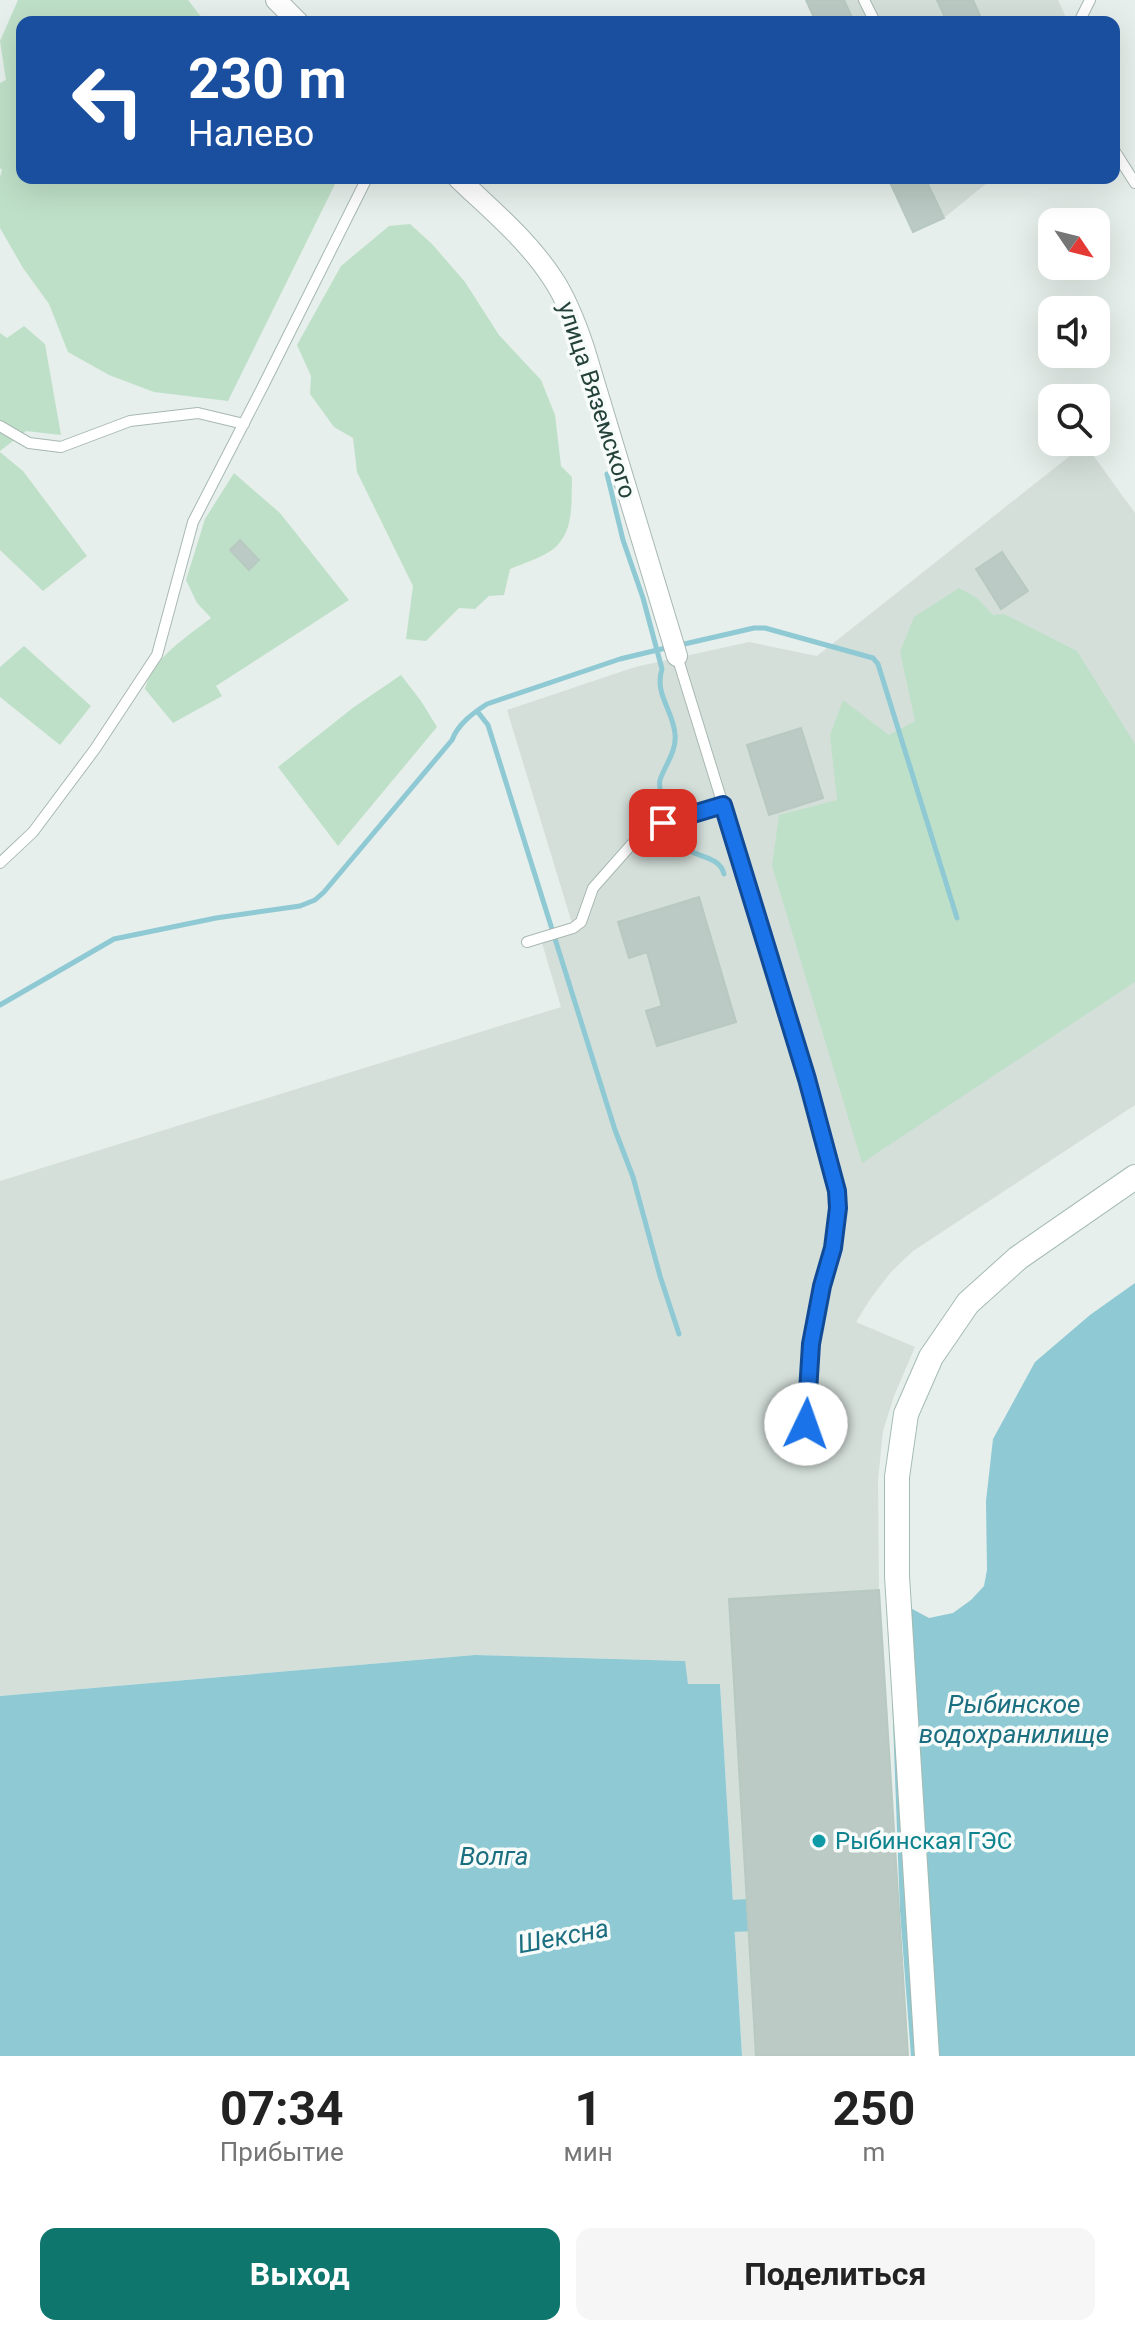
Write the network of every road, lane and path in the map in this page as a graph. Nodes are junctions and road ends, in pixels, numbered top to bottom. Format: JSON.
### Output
{"nodes":[{"id":1,"x":1120,"y":159,"type":"edge"},
{"id":2,"x":1135,"y":183,"type":"edge"},
{"id":3,"x":364,"y":184,"type":"edge"},
{"id":4,"x":464,"y":184,"type":"edge"},
{"id":5,"x":244,"y":424,"type":"junction"},
{"id":6,"x":0,"y":426,"type":"edge"},
{"id":7,"x":677,"y":656,"type":"joint"},
{"id":8,"x":723,"y":805,"type":"junction"},
{"id":9,"x":0,"y":863,"type":"edge"},
{"id":10,"x":527,"y":942,"type":"dead end"},
{"id":11,"x":1135,"y":1177,"type":"edge"},
{"id":12,"x":806,"y":1424,"type":"dead end"},
{"id":13,"x":927,"y":2056,"type":"edge"}],
"edges":[{"from":1,"to":2,"type":"lane"},
{"from":3,"to":5,"type":"lane"},
{"from":4,"to":7,"type":"street","name":"улица Вяземского"},
{"from":5,"to":6,"type":"lane"},
{"from":5,"to":9,"type":"lane"},
{"from":7,"to":8,"type":"lane"},
{"from":8,"to":10,"type":"lane"},
{"from":8,"to":12,"type":"lane"},
{"from":11,"to":13,"type":"main road"}]}
